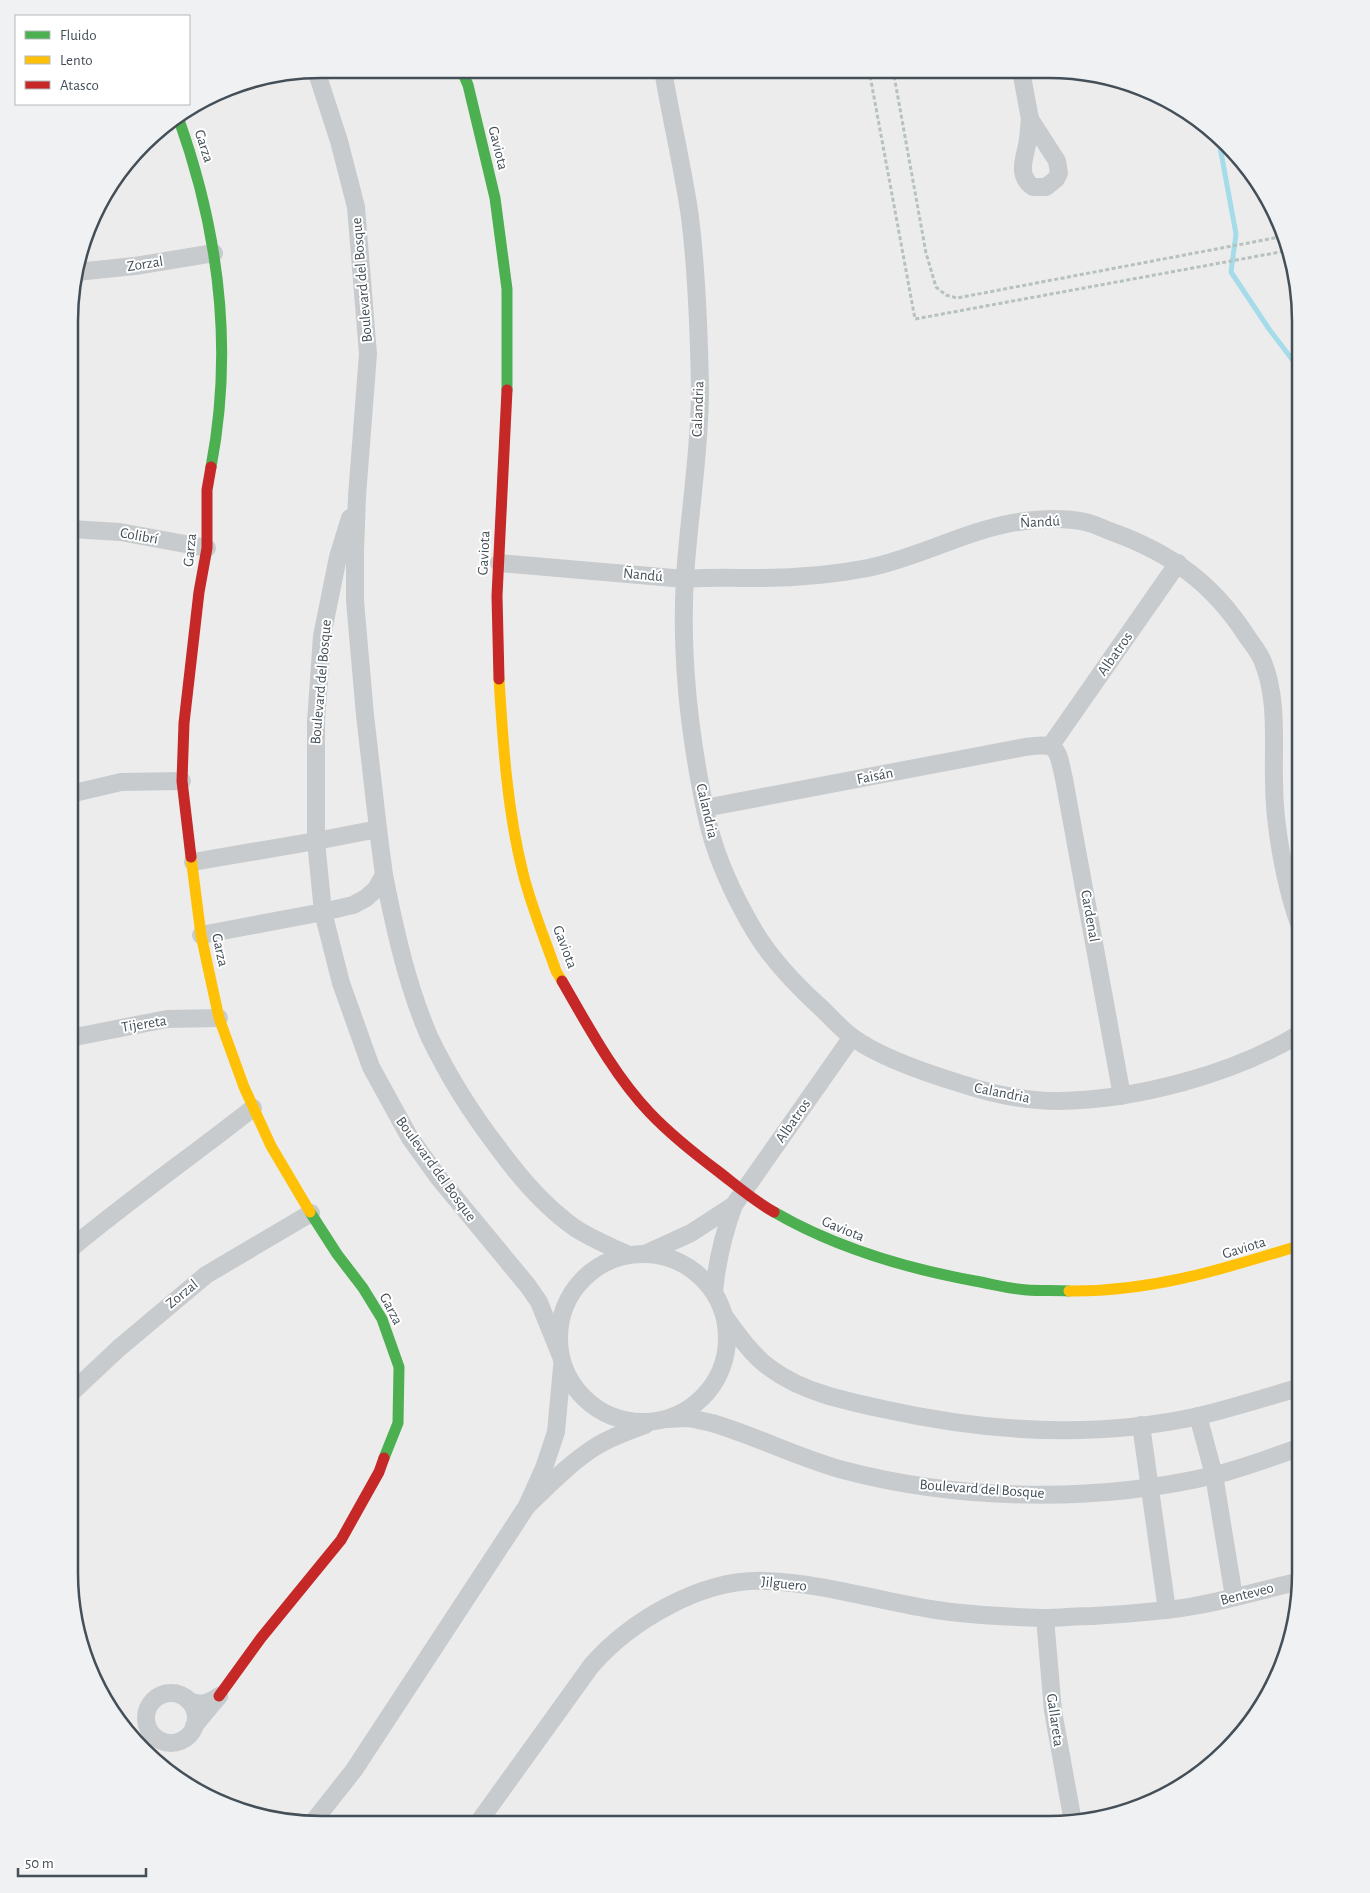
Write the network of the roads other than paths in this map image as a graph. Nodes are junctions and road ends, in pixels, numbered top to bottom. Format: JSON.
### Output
{"nodes":[{"id":1,"x":318,"y":77,"type":"edge"},
{"id":2,"x":464,"y":77,"type":"edge"},
{"id":3,"x":664,"y":77,"type":"edge"},
{"id":4,"x":1022,"y":77,"type":"edge"},
{"id":5,"x":1030,"y":119,"type":"dead end"},
{"id":6,"x":180,"y":122,"type":"edge"},
{"id":7,"x":214,"y":253,"type":"junction"},
{"id":8,"x":82,"y":271,"type":"edge"},
{"id":9,"x":357,"y":496,"type":"junction"},
{"id":10,"x":77,"y":529,"type":"edge"},
{"id":11,"x":207,"y":548,"type":"junction"},
{"id":12,"x":499,"y":563,"type":"junction"},
{"id":13,"x":1178,"y":564,"type":"junction"},
{"id":14,"x":685,"y":579,"type":"junction"},
{"id":15,"x":1048,"y":745,"type":"junction"},
{"id":16,"x":182,"y":781,"type":"junction"},
{"id":17,"x":77,"y":792,"type":"edge"},
{"id":18,"x":705,"y":808,"type":"junction"},
{"id":19,"x":378,"y":829,"type":"junction"},
{"id":20,"x":316,"y":842,"type":"junction"},
{"id":21,"x":193,"y":862,"type":"junction"},
{"id":22,"x":384,"y":875,"type":"junction"},
{"id":23,"x":1292,"y":898,"type":"edge"},
{"id":24,"x":323,"y":912,"type":"junction"},
{"id":25,"x":201,"y":935,"type":"junction"},
{"id":26,"x":219,"y":1018,"type":"junction"},
{"id":27,"x":77,"y":1037,"type":"edge"},
{"id":28,"x":852,"y":1037,"type":"junction"},
{"id":29,"x":1292,"y":1037,"type":"edge"},
{"id":30,"x":1122,"y":1096,"type":"junction"},
{"id":31,"x":253,"y":1108,"type":"junction"},
{"id":32,"x":738,"y":1198,"type":"junction"},
{"id":33,"x":311,"y":1213,"type":"junction"},
{"id":34,"x":77,"y":1243,"type":"edge"},
{"id":35,"x":1292,"y":1248,"type":"edge"},
{"id":36,"x":637,"y":1254,"type":"junction"},
{"id":37,"x":714,"y":1292,"type":"junction"},
{"id":38,"x":724,"y":1318,"type":"junction"},
{"id":39,"x":561,"y":1360,"type":"junction"},
{"id":40,"x":77,"y":1388,"type":"edge"},
{"id":41,"x":1292,"y":1390,"type":"edge"},
{"id":42,"x":1198,"y":1416,"type":"junction"},
{"id":43,"x":661,"y":1420,"type":"junction"},
{"id":44,"x":1140,"y":1425,"type":"junction"},
{"id":45,"x":1292,"y":1450,"type":"edge"},
{"id":46,"x":1214,"y":1475,"type":"junction"},
{"id":47,"x":1150,"y":1487,"type":"junction"},
{"id":48,"x":527,"y":1506,"type":"junction"},
{"id":49,"x":1292,"y":1583,"type":"edge"},
{"id":50,"x":1234,"y":1597,"type":"junction"},
{"id":51,"x":1193,"y":1606,"type":"joint"},
{"id":52,"x":1167,"y":1610,"type":"junction"},
{"id":53,"x":1045,"y":1618,"type":"junction"},
{"id":54,"x":219,"y":1696,"type":"junction"},
{"id":55,"x":189,"y":1701,"type":"junction"},
{"id":56,"x":194,"y":1726,"type":"junction"},
{"id":57,"x":1072,"y":1814,"type":"edge"},
{"id":58,"x":318,"y":1816,"type":"edge"},
{"id":59,"x":483,"y":1816,"type":"edge"}],
"edges":[{"from":1,"to":9,"type":"street","name":"Boulevard del Bosque"},
{"from":2,"to":12,"type":"street","name":"Gaviota"},
{"from":3,"to":14,"type":"street","name":"Calandria"},
{"from":4,"to":5,"type":"street"},
{"from":6,"to":7,"type":"street","name":"Garza"},
{"from":7,"to":8,"type":"street","name":"Zorzal"},
{"from":7,"to":11,"type":"street","name":"Garza"},
{"from":9,"to":19,"type":"street","name":"Boulevard del Bosque"},
{"from":9,"to":20,"type":"street","name":"Boulevard del Bosque"},
{"from":10,"to":11,"type":"street","name":"Colibrí"},
{"from":11,"to":16,"type":"street","name":"Garza"},
{"from":12,"to":14,"type":"street","name":"Ñandú"},
{"from":12,"to":32,"type":"street","name":"Gaviota"},
{"from":13,"to":14,"type":"street","name":"Ñandú"},
{"from":13,"to":15,"type":"street","name":"Albatros"},
{"from":13,"to":23,"type":"street","name":"Ñandú"},
{"from":14,"to":18,"type":"street","name":"Calandria"},
{"from":15,"to":18,"type":"street","name":"Faisán"},
{"from":15,"to":30,"type":"street","name":"Cardenal"},
{"from":16,"to":17,"type":"street"},
{"from":16,"to":21,"type":"street","name":"Garza"},
{"from":18,"to":28,"type":"street","name":"Calandria"},
{"from":19,"to":20,"type":"street"},
{"from":19,"to":22,"type":"street","name":"Boulevard del Bosque"},
{"from":20,"to":21,"type":"street"},
{"from":20,"to":24,"type":"street","name":"Boulevard del Bosque"},
{"from":21,"to":25,"type":"street","name":"Garza"},
{"from":22,"to":24,"type":"street"},
{"from":22,"to":36,"type":"street"},
{"from":24,"to":25,"type":"street"},
{"from":24,"to":39,"type":"street","name":"Boulevard del Bosque"},
{"from":25,"to":26,"type":"street","name":"Garza"},
{"from":26,"to":27,"type":"street","name":"Tijereta"},
{"from":26,"to":31,"type":"street","name":"Garza"},
{"from":28,"to":30,"type":"street","name":"Calandria"},
{"from":28,"to":32,"type":"street","name":"Albatros"},
{"from":29,"to":30,"type":"street","name":"Calandria"},
{"from":31,"to":33,"type":"street","name":"Garza"},
{"from":31,"to":34,"type":"street"},
{"from":32,"to":35,"type":"street","name":"Gaviota"},
{"from":32,"to":36,"type":"street"},
{"from":32,"to":37,"type":"street"},
{"from":33,"to":40,"type":"street","name":"Zorzal"},
{"from":33,"to":54,"type":"street","name":"Garza"},
{"from":36,"to":37,"type":"street"},
{"from":36,"to":39,"type":"street"},
{"from":37,"to":38,"type":"street"},
{"from":38,"to":43,"type":"street"},
{"from":38,"to":44,"type":"street"},
{"from":39,"to":43,"type":"street"},
{"from":39,"to":48,"type":"street"},
{"from":41,"to":42,"type":"street"},
{"from":42,"to":44,"type":"street"},
{"from":42,"to":46,"type":"street"},
{"from":43,"to":47,"type":"street","name":"Boulevard del Bosque"},
{"from":43,"to":48,"type":"street"},
{"from":44,"to":47,"type":"street"},
{"from":45,"to":46,"type":"street","name":"Boulevard del Bosque"},
{"from":46,"to":47,"type":"street","name":"Boulevard del Bosque"},
{"from":46,"to":50,"type":"street"},
{"from":47,"to":52,"type":"street"},
{"from":48,"to":58,"type":"street"},
{"from":49,"to":50,"type":"street","name":"Benteveo"},
{"from":50,"to":51,"type":"street","name":"Benteveo"},
{"from":51,"to":52,"type":"street","name":"Jilguero"},
{"from":52,"to":53,"type":"street","name":"Jilguero"},
{"from":53,"to":57,"type":"street","name":"Gallareta"},
{"from":53,"to":59,"type":"street","name":"Jilguero"},
{"from":54,"to":55,"type":"street"},
{"from":54,"to":56,"type":"street"},
{"from":55,"to":56,"type":"street"},
{"from":55,"to":56,"type":"street"}]}
